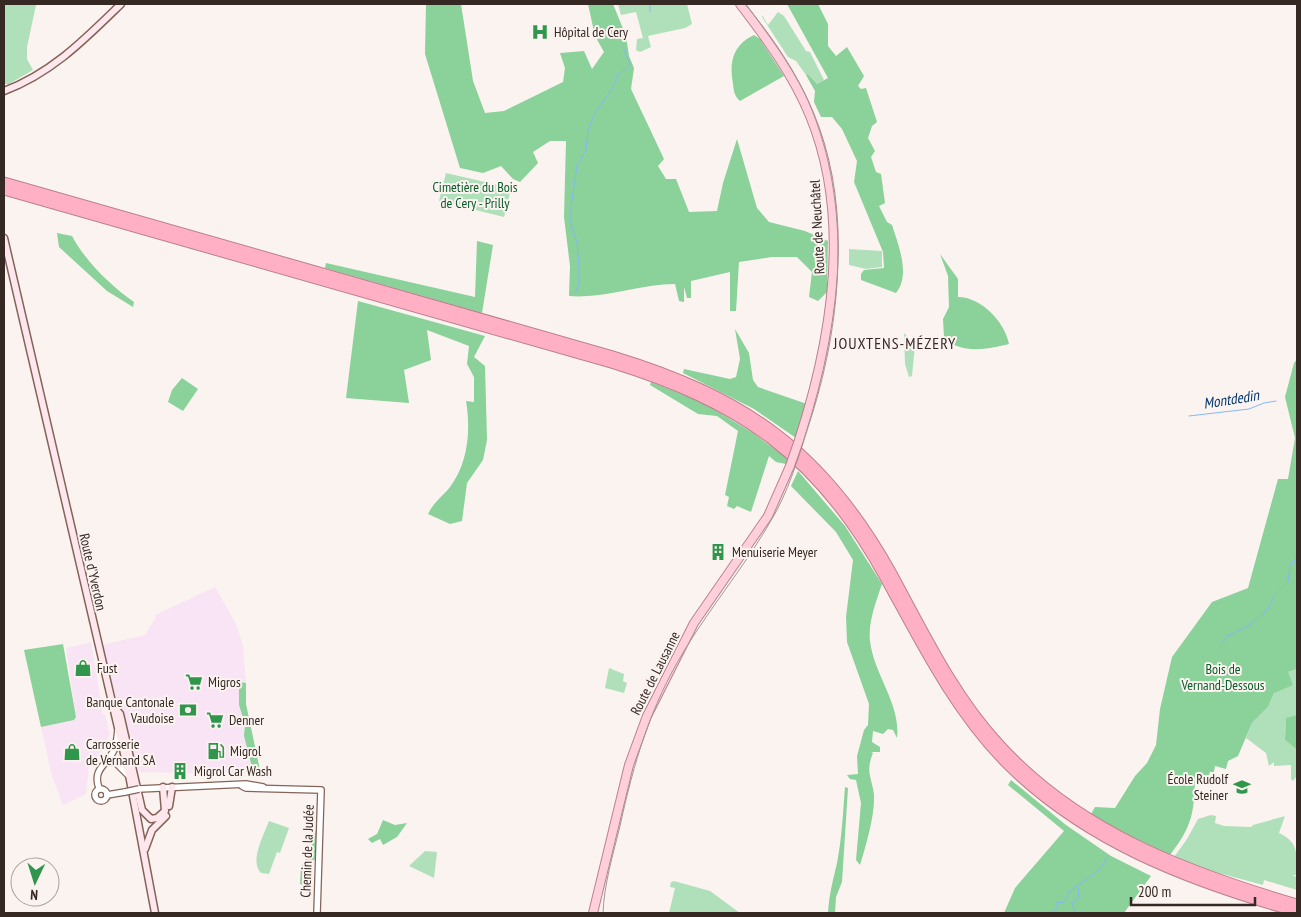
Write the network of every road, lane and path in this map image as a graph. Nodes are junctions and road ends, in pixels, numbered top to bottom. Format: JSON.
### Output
{"nodes":[{"id":1,"x":121,"y":4,"type":"edge"},
{"id":2,"x":740,"y":4,"type":"edge"},
{"id":3,"x":6,"y":89,"type":"edge"},
{"id":4,"x":4,"y":182,"type":"edge"},
{"id":5,"x":4,"y":190,"type":"edge"},
{"id":6,"x":4,"y":238,"type":"edge"},
{"id":7,"x":790,"y":466,"type":"joint"},
{"id":8,"x":113,"y":706,"type":"junction"},
{"id":9,"x":118,"y":730,"type":"junction"},
{"id":10,"x":106,"y":762,"type":"junction"},
{"id":11,"x":128,"y":775,"type":"junction"},
{"id":12,"x":163,"y":787,"type":"junction"},
{"id":13,"x":172,"y":787,"type":"junction"},
{"id":14,"x":99,"y":788,"type":"junction"},
{"id":15,"x":107,"y":796,"type":"junction"},
{"id":16,"x":1084,"y":821,"type":"junction"},
{"id":17,"x":144,"y":852,"type":"junction"},
{"id":18,"x":1172,"y":866,"type":"junction"},
{"id":19,"x":1297,"y":904,"type":"edge"},
{"id":20,"x":1297,"y":912,"type":"edge"},
{"id":21,"x":155,"y":913,"type":"edge"},
{"id":22,"x":317,"y":913,"type":"edge"},
{"id":23,"x":593,"y":913,"type":"edge"}],
"edges":[{"from":1,"to":3,"type":"main road"},
{"from":2,"to":7,"type":"main road","name":"Route de Neuchâtel","bridge":true},
{"from":4,"to":16,"type":"highway"},
{"from":5,"to":16,"type":"highway"},
{"from":6,"to":8,"type":"main road","name":"Route d'Yverdon"},
{"from":7,"to":23,"type":"main road","name":"Route de Lausanne"},
{"from":8,"to":9,"type":"main road","name":"Route d'Yverdon"},
{"from":8,"to":12,"type":"main road"},
{"from":9,"to":10,"type":"street"},
{"from":9,"to":11,"type":"main road","name":"Route d'Yverdon"},
{"from":10,"to":11,"type":"street"},
{"from":10,"to":14,"type":"street"},
{"from":11,"to":17,"type":"main road","name":"Route d'Yverdon"},
{"from":12,"to":13,"type":"street"},
{"from":12,"to":15,"type":"street","bridge":true},
{"from":13,"to":17,"type":"main road"},
{"from":13,"to":22,"type":"street","name":"Chemin de la Judée"},
{"from":14,"to":15,"type":"street"},
{"from":14,"to":15,"type":"street"},
{"from":16,"to":18,"type":"highway"},
{"from":17,"to":21,"type":"main road","name":"Route d'Yverdon"},
{"from":18,"to":19,"type":"highway"},
{"from":18,"to":20,"type":"highway"}]}
